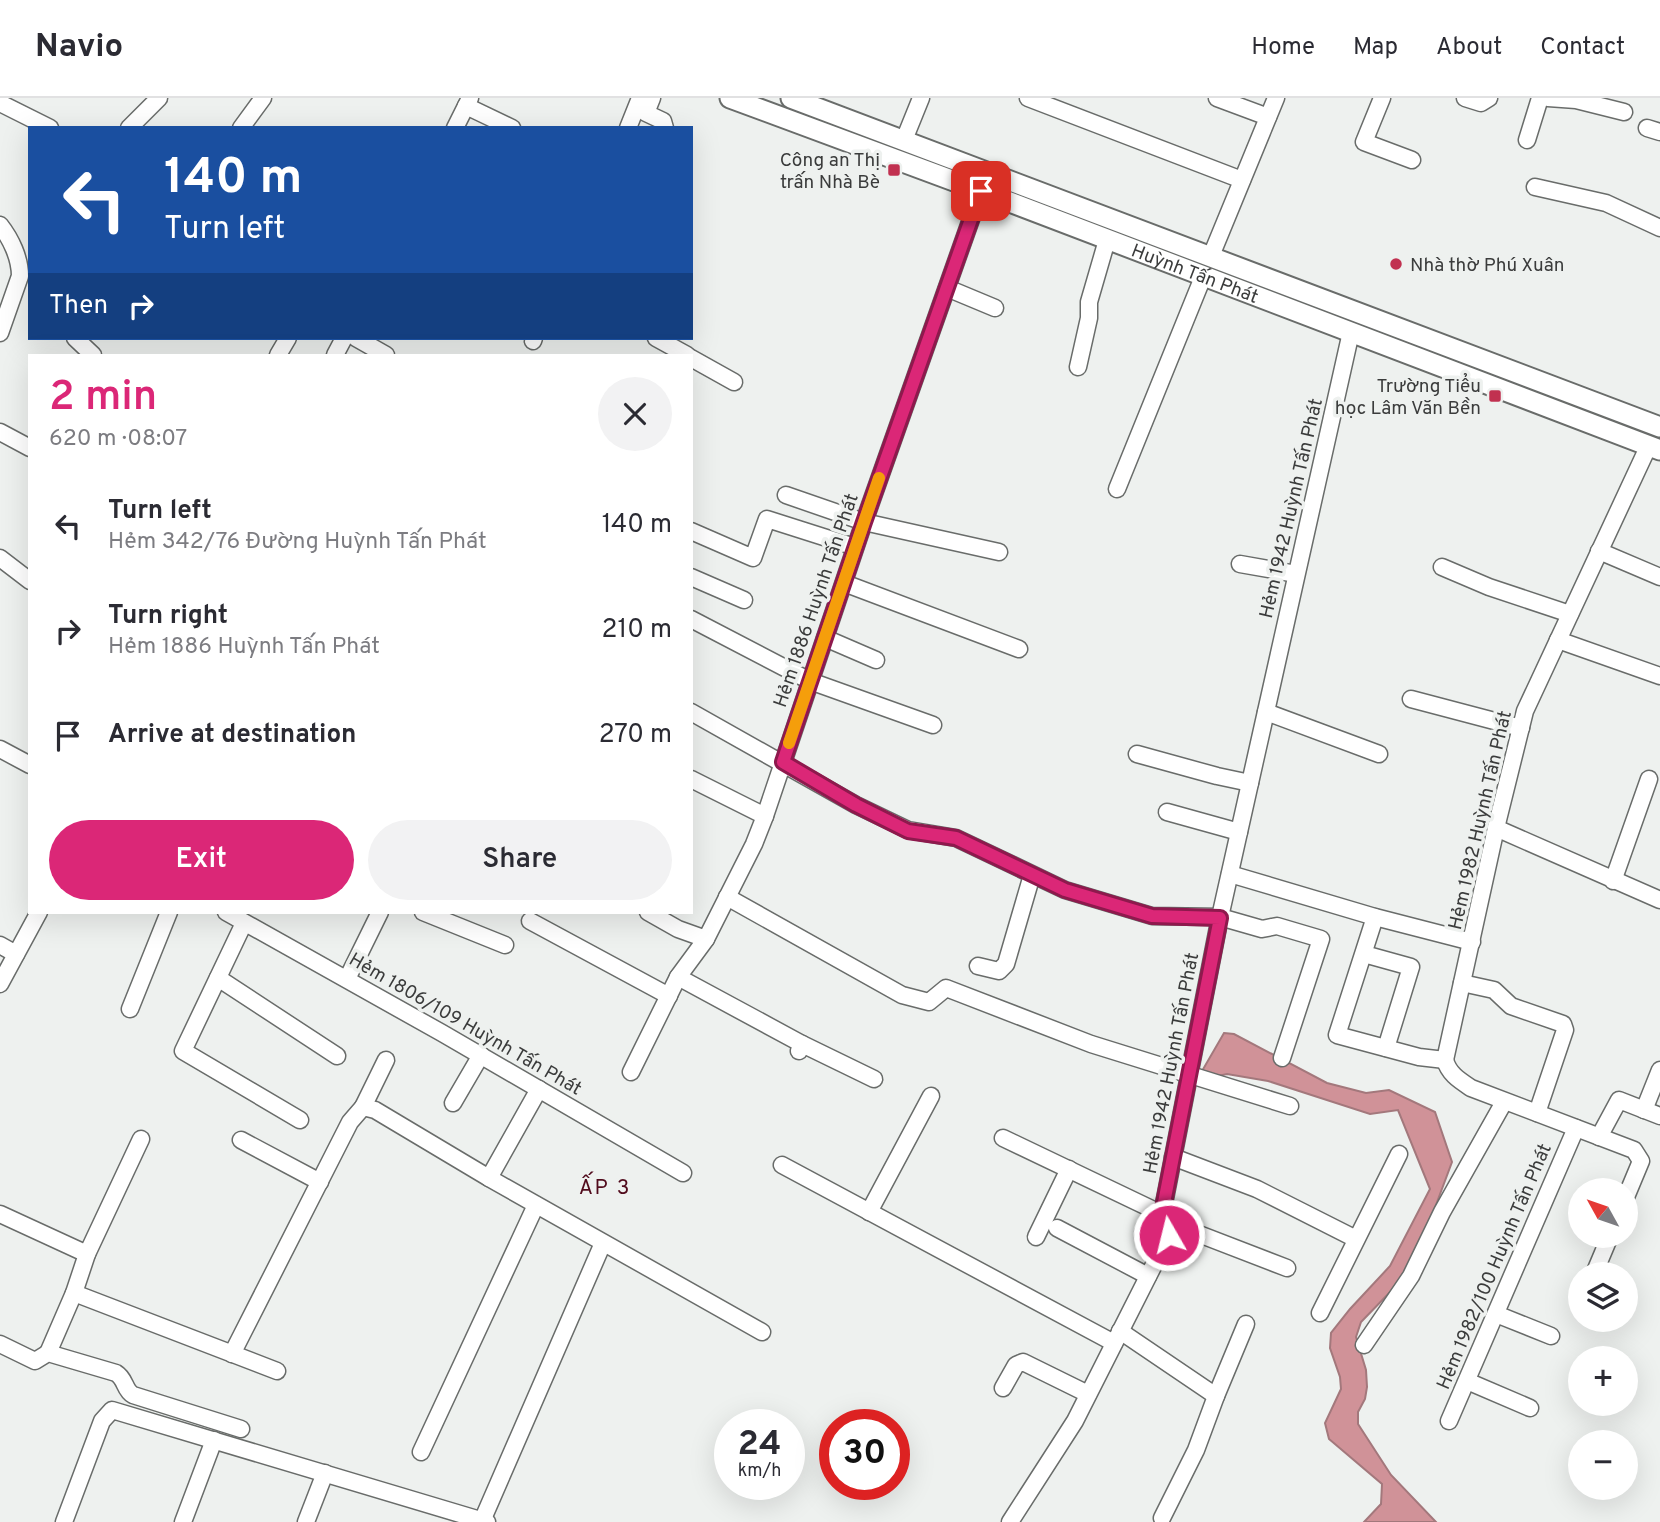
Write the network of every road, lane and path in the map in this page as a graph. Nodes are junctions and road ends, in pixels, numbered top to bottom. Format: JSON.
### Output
{"nodes":[{"id":1,"x":159,"y":98,"type":"edge"},
{"id":2,"x":263,"y":98,"type":"edge"},
{"id":3,"x":640,"y":98,"type":"edge"},
{"id":4,"x":652,"y":98,"type":"edge"},
{"id":5,"x":730,"y":98,"type":"edge"},
{"id":6,"x":791,"y":98,"type":"edge"},
{"id":7,"x":921,"y":98,"type":"edge"},
{"id":8,"x":1028,"y":98,"type":"edge"},
{"id":9,"x":1217,"y":98,"type":"edge"},
{"id":10,"x":1276,"y":98,"type":"edge"},
{"id":11,"x":1382,"y":98,"type":"edge"},
{"id":12,"x":1465,"y":98,"type":"edge"},
{"id":13,"x":1489,"y":98,"type":"edge"},
{"id":14,"x":1541,"y":98,"type":"edge"},
{"id":15,"x":1548,"y":98,"type":"edge"},
{"id":16,"x":468,"y":102,"type":"edge"},
{"id":17,"x":9,"y":103,"type":"edge"},
{"id":18,"x":1623,"y":112,"type":"dead end"},
{"id":19,"x":1268,"y":117,"type":"junction"},
{"id":20,"x":47,"y":126,"type":"edge"},
{"id":21,"x":131,"y":126,"type":"edge"},
{"id":22,"x":242,"y":126,"type":"edge"},
{"id":23,"x":456,"y":126,"type":"edge"},
{"id":24,"x":509,"y":126,"type":"edge"},
{"id":25,"x":629,"y":126,"type":"edge"},
{"id":26,"x":665,"y":126,"type":"edge"},
{"id":27,"x":904,"y":140,"type":"junction"},
{"id":28,"x":1527,"y":140,"type":"dead end"},
{"id":29,"x":1412,"y":160,"type":"dead end"},
{"id":30,"x":1242,"y":180,"type":"junction"},
{"id":31,"x":1535,"y":187,"type":"dead end"},
{"id":32,"x":981,"y":191,"type":"junction"},
{"id":33,"x":0,"y":225,"type":"edge"},
{"id":34,"x":1660,"y":228,"type":"edge"},
{"id":35,"x":1107,"y":240,"type":"junction"},
{"id":36,"x":1211,"y":256,"type":"junction"},
{"id":37,"x":1203,"y":277,"type":"junction"},
{"id":38,"x":25,"y":282,"type":"edge"},
{"id":39,"x":947,"y":288,"type":"junction"},
{"id":40,"x":995,"y":308,"type":"dead end"},
{"id":41,"x":1351,"y":332,"type":"junction"},
{"id":42,"x":0,"y":333,"type":"edge"},
{"id":43,"x":77,"y":340,"type":"edge"},
{"id":44,"x":360,"y":340,"type":"edge"},
{"id":45,"x":660,"y":340,"type":"edge"},
{"id":46,"x":92,"y":354,"type":"edge"},
{"id":47,"x":384,"y":354,"type":"edge"},
{"id":48,"x":685,"y":354,"type":"edge"},
{"id":49,"x":693,"y":359,"type":"edge"},
{"id":50,"x":1078,"y":367,"type":"dead end"},
{"id":51,"x":734,"y":382,"type":"dead end"},
{"id":52,"x":1659,"y":426,"type":"edge"},
{"id":53,"x":0,"y":432,"type":"edge"},
{"id":54,"x":28,"y":447,"type":"edge"},
{"id":55,"x":1654,"y":448,"type":"edge"},
{"id":56,"x":1117,"y":489,"type":"dead end"},
{"id":57,"x":786,"y":495,"type":"dead end"},
{"id":58,"x":864,"y":522,"type":"junction"},
{"id":59,"x":693,"y":532,"type":"edge"},
{"id":60,"x":855,"y":547,"type":"junction"},
{"id":61,"x":1599,"y":551,"type":"junction"},
{"id":62,"x":999,"y":552,"type":"dead end"},
{"id":63,"x":0,"y":558,"type":"edge"},
{"id":64,"x":1240,"y":564,"type":"dead end"},
{"id":65,"x":1442,"y":566,"type":"dead end"},
{"id":66,"x":1296,"y":574,"type":"junction"},
{"id":67,"x":1660,"y":577,"type":"edge"},
{"id":68,"x":693,"y":578,"type":"edge"},
{"id":69,"x":28,"y":579,"type":"edge"},
{"id":70,"x":844,"y":583,"type":"junction"},
{"id":71,"x":744,"y":600,"type":"dead end"},
{"id":72,"x":1570,"y":614,"type":"junction"},
{"id":73,"x":693,"y":620,"type":"edge"},
{"id":74,"x":825,"y":639,"type":"junction"},
{"id":75,"x":1558,"y":640,"type":"junction"},
{"id":76,"x":1019,"y":649,"type":"dead end"},
{"id":77,"x":876,"y":660,"type":"dead end"},
{"id":78,"x":1660,"y":676,"type":"edge"},
{"id":79,"x":810,"y":681,"type":"junction"},
{"id":80,"x":1411,"y":699,"type":"dead end"},
{"id":81,"x":1266,"y":712,"type":"junction"},
{"id":82,"x":693,"y":713,"type":"edge"},
{"id":83,"x":933,"y":725,"type":"dead end"},
{"id":84,"x":1521,"y":728,"type":"junction"},
{"id":85,"x":0,"y":749,"type":"edge"},
{"id":86,"x":1137,"y":754,"type":"dead end"},
{"id":87,"x":1379,"y":754,"type":"dead end"},
{"id":88,"x":783,"y":762,"type":"junction"},
{"id":89,"x":28,"y":764,"type":"edge"},
{"id":90,"x":1649,"y":779,"type":"dead end"},
{"id":91,"x":693,"y":780,"type":"edge"},
{"id":92,"x":1250,"y":783,"type":"junction"},
{"id":93,"x":1167,"y":811,"type":"dead end"},
{"id":94,"x":765,"y":816,"type":"junction"},
{"id":95,"x":1496,"y":828,"type":"junction"},
{"id":96,"x":1239,"y":832,"type":"junction"},
{"id":97,"x":1230,"y":874,"type":"junction"},
{"id":98,"x":1032,"y":875,"type":"junction"},
{"id":99,"x":1614,"y":881,"type":"junction"},
{"id":100,"x":727,"y":897,"type":"junction"},
{"id":101,"x":1660,"y":900,"type":"edge"},
{"id":102,"x":38,"y":914,"type":"edge"},
{"id":103,"x":168,"y":914,"type":"edge"},
{"id":104,"x":229,"y":914,"type":"edge"},
{"id":105,"x":379,"y":914,"type":"edge"},
{"id":106,"x":427,"y":914,"type":"edge"},
{"id":107,"x":652,"y":914,"type":"edge"},
{"id":108,"x":1375,"y":917,"type":"junction"},
{"id":109,"x":1220,"y":918,"type":"junction"},
{"id":110,"x":530,"y":921,"type":"dead end"},
{"id":111,"x":244,"y":923,"type":"junction"},
{"id":112,"x":706,"y":939,"type":"junction"},
{"id":113,"x":1472,"y":942,"type":"junction"},
{"id":114,"x":505,"y":945,"type":"dead end"},
{"id":115,"x":0,"y":946,"type":"edge"},
{"id":116,"x":16,"y":954,"type":"junction"},
{"id":117,"x":1364,"y":954,"type":"junction"},
{"id":118,"x":978,"y":966,"type":"dead end"},
{"id":119,"x":678,"y":977,"type":"junction"},
{"id":120,"x":218,"y":978,"type":"junction"},
{"id":121,"x":347,"y":979,"type":"junction"},
{"id":122,"x":1462,"y":983,"type":"junction"},
{"id":123,"x":0,"y":984,"type":"edge"},
{"id":124,"x":669,"y":996,"type":"junction"},
{"id":125,"x":130,"y":1009,"type":"dead end"},
{"id":126,"x":1386,"y":1048,"type":"junction"},
{"id":127,"x":481,"y":1055,"type":"junction"},
{"id":128,"x":337,"y":1056,"type":"dead end"},
{"id":129,"x":1282,"y":1058,"type":"dead end"},
{"id":130,"x":386,"y":1060,"type":"dead end"},
{"id":131,"x":1445,"y":1060,"type":"junction"},
{"id":132,"x":1660,"y":1070,"type":"edge"},
{"id":133,"x":631,"y":1072,"type":"dead end"},
{"id":134,"x":1189,"y":1075,"type":"junction"},
{"id":135,"x":874,"y":1079,"type":"dead end"},
{"id":136,"x":539,"y":1089,"type":"junction"},
{"id":137,"x":931,"y":1096,"type":"dead end"},
{"id":138,"x":1504,"y":1102,"type":"junction"},
{"id":139,"x":453,"y":1103,"type":"dead end"},
{"id":140,"x":1290,"y":1106,"type":"dead end"},
{"id":141,"x":369,"y":1108,"type":"junction"},
{"id":142,"x":1644,"y":1110,"type":"junction"},
{"id":143,"x":1537,"y":1113,"type":"junction"},
{"id":144,"x":1660,"y":1116,"type":"edge"},
{"id":145,"x":300,"y":1119,"type":"dead end"},
{"id":146,"x":1576,"y":1128,"type":"junction"},
{"id":147,"x":1599,"y":1137,"type":"junction"},
{"id":148,"x":1003,"y":1138,"type":"dead end"},
{"id":149,"x":141,"y":1139,"type":"dead end"},
{"id":150,"x":241,"y":1140,"type":"dead end"},
{"id":151,"x":1399,"y":1154,"type":"dead end"},
{"id":152,"x":1173,"y":1157,"type":"junction"},
{"id":153,"x":782,"y":1165,"type":"dead end"},
{"id":154,"x":1069,"y":1169,"type":"junction"},
{"id":155,"x":683,"y":1173,"type":"dead end"},
{"id":156,"x":489,"y":1178,"type":"junction"},
{"id":157,"x":1634,"y":1178,"type":"edge"},
{"id":158,"x":320,"y":1182,"type":"junction"},
{"id":159,"x":536,"y":1205,"type":"junction"},
{"id":160,"x":869,"y":1212,"type":"junction"},
{"id":161,"x":0,"y":1214,"type":"edge"},
{"id":162,"x":1163,"y":1217,"type":"junction"},
{"id":163,"x":1056,"y":1228,"type":"dead end"},
{"id":164,"x":1036,"y":1237,"type":"dead end"},
{"id":165,"x":1356,"y":1240,"type":"junction"},
{"id":166,"x":603,"y":1243,"type":"junction"},
{"id":167,"x":87,"y":1254,"type":"junction"},
{"id":168,"x":1287,"y":1268,"type":"dead end"},
{"id":169,"x":1148,"y":1276,"type":"junction"},
{"id":170,"x":74,"y":1293,"type":"junction"},
{"id":171,"x":1320,"y":1314,"type":"dead end"},
{"id":172,"x":1496,"y":1314,"type":"junction"},
{"id":173,"x":1246,"y":1324,"type":"dead end"},
{"id":174,"x":762,"y":1332,"type":"dead end"},
{"id":175,"x":1551,"y":1336,"type":"dead end"},
{"id":176,"x":1117,"y":1337,"type":"junction"},
{"id":177,"x":0,"y":1344,"type":"edge"},
{"id":178,"x":1364,"y":1345,"type":"dead end"},
{"id":179,"x":48,"y":1353,"type":"junction"},
{"id":180,"x":232,"y":1354,"type":"junction"},
{"id":181,"x":277,"y":1371,"type":"dead end"},
{"id":182,"x":1467,"y":1381,"type":"junction"},
{"id":183,"x":1003,"y":1388,"type":"dead end"},
{"id":184,"x":1088,"y":1394,"type":"junction"},
{"id":185,"x":1216,"y":1396,"type":"junction"},
{"id":186,"x":1530,"y":1408,"type":"dead end"},
{"id":187,"x":1449,"y":1421,"type":"dead end"},
{"id":188,"x":241,"y":1429,"type":"dead end"},
{"id":189,"x":214,"y":1440,"type":"junction"},
{"id":190,"x":421,"y":1452,"type":"dead end"},
{"id":191,"x":325,"y":1473,"type":"junction"},
{"id":192,"x":1163,"y":1518,"type":"dead end"},
{"id":193,"x":484,"y":1521,"type":"edge"},
{"id":194,"x":64,"y":1522,"type":"edge"},
{"id":195,"x":183,"y":1522,"type":"edge"},
{"id":196,"x":306,"y":1522,"type":"edge"},
{"id":197,"x":1010,"y":1522,"type":"edge"}],
"edges":[{"from":1,"to":21,"type":"street"},
{"from":2,"to":22,"type":"street"},
{"from":3,"to":25,"type":"street"},
{"from":4,"to":26,"type":"street"},
{"from":5,"to":32,"type":"main road","name":"Huỳnh Tấn Phát"},
{"from":6,"to":27,"type":"main road","name":"Huỳnh Tấn Phát"},
{"from":7,"to":27,"type":"street"},
{"from":8,"to":30,"type":"street"},
{"from":9,"to":19,"type":"street"},
{"from":10,"to":19,"type":"street"},
{"from":11,"to":29,"type":"street"},
{"from":12,"to":13,"type":"street"},
{"from":14,"to":28,"type":"street"},
{"from":15,"to":18,"type":"street"},
{"from":16,"to":23,"type":"street"},
{"from":16,"to":24,"type":"street"},
{"from":17,"to":20,"type":"street"},
{"from":19,"to":30,"type":"street"},
{"from":27,"to":36,"type":"main road","name":"Huỳnh Tấn Phát"},
{"from":30,"to":36,"type":"street"},
{"from":31,"to":34,"type":"street"},
{"from":32,"to":35,"type":"main road","name":"Huỳnh Tấn Phát"},
{"from":32,"to":39,"type":"street","name":"Hẻm 1886 Huỳnh Tấn Phát"},
{"from":33,"to":38,"type":"street"},
{"from":35,"to":37,"type":"main road","name":"Huỳnh Tấn Phát"},
{"from":35,"to":50,"type":"street"},
{"from":36,"to":37,"type":"main road"},
{"from":36,"to":52,"type":"main road","name":"Huỳnh Tấn Phát"},
{"from":37,"to":41,"type":"main road","name":"Huỳnh Tấn Phát"},
{"from":37,"to":56,"type":"street"},
{"from":38,"to":42,"type":"street"},
{"from":39,"to":40,"type":"street"},
{"from":39,"to":58,"type":"street","name":"Hẻm 1886 Huỳnh Tấn Phát"},
{"from":41,"to":55,"type":"main road","name":"Huỳnh Tấn Phát"},
{"from":41,"to":66,"type":"street","name":"Hẻm 1942 Huỳnh Tấn Phát"},
{"from":43,"to":46,"type":"street"},
{"from":44,"to":47,"type":"street"},
{"from":45,"to":48,"type":"street"},
{"from":49,"to":51,"type":"street"},
{"from":53,"to":54,"type":"street"},
{"from":55,"to":61,"type":"street","name":"Hẻm 1982 Huỳnh Tấn Phát"},
{"from":57,"to":58,"type":"street"},
{"from":58,"to":60,"type":"street","name":"Hẻm 1886 Huỳnh Tấn Phát"},
{"from":58,"to":62,"type":"street"},
{"from":59,"to":60,"type":"street"},
{"from":60,"to":70,"type":"street","name":"Hẻm 1886 Huỳnh Tấn Phát"},
{"from":61,"to":67,"type":"street"},
{"from":61,"to":72,"type":"street","name":"Hẻm 1982 Huỳnh Tấn Phát"},
{"from":63,"to":69,"type":"street"},
{"from":64,"to":66,"type":"street"},
{"from":65,"to":72,"type":"street"},
{"from":66,"to":81,"type":"street","name":"Hẻm 1942 Huỳnh Tấn Phát"},
{"from":68,"to":71,"type":"street"},
{"from":70,"to":74,"type":"street","name":"Hẻm 1886 Huỳnh Tấn Phát"},
{"from":70,"to":76,"type":"street"},
{"from":72,"to":75,"type":"street","name":"Hẻm 1982 Huỳnh Tấn Phát"},
{"from":73,"to":79,"type":"street"},
{"from":74,"to":77,"type":"street"},
{"from":74,"to":79,"type":"street","name":"Hẻm 1886 Huỳnh Tấn Phát"},
{"from":75,"to":78,"type":"street"},
{"from":75,"to":84,"type":"street","name":"Hẻm 1982 Huỳnh Tấn Phát"},
{"from":79,"to":83,"type":"street"},
{"from":79,"to":88,"type":"street","name":"Hẻm 1886 Huỳnh Tấn Phát"},
{"from":80,"to":84,"type":"street"},
{"from":81,"to":87,"type":"street"},
{"from":81,"to":92,"type":"street","name":"Hẻm 1942 Huỳnh Tấn Phát"},
{"from":82,"to":88,"type":"street"},
{"from":84,"to":95,"type":"street","name":"Hẻm 1982 Huỳnh Tấn Phát"},
{"from":85,"to":89,"type":"street"},
{"from":86,"to":92,"type":"street"},
{"from":88,"to":94,"type":"street","name":"Hẻm 1886 Huỳnh Tấn Phát"},
{"from":88,"to":98,"type":"street"},
{"from":90,"to":99,"type":"street"},
{"from":91,"to":94,"type":"street"},
{"from":92,"to":96,"type":"street","name":"Hẻm 1942 Huỳnh Tấn Phát"},
{"from":93,"to":96,"type":"street"},
{"from":94,"to":100,"type":"street","name":"Hẻm 1886 Huỳnh Tấn Phát"},
{"from":95,"to":99,"type":"street"},
{"from":95,"to":113,"type":"street","name":"Hẻm 1982 Huỳnh Tấn Phát"},
{"from":96,"to":97,"type":"street","name":"Hẻm 1942 Huỳnh Tấn Phát"},
{"from":97,"to":108,"type":"street"},
{"from":97,"to":109,"type":"street","name":"Hẻm 1942 Huỳnh Tấn Phát"},
{"from":98,"to":109,"type":"street"},
{"from":98,"to":118,"type":"street"},
{"from":99,"to":101,"type":"street"},
{"from":100,"to":112,"type":"street","name":"Hẻm 1886 Huỳnh Tấn Phát"},
{"from":100,"to":134,"type":"street"},
{"from":102,"to":116,"type":"street"},
{"from":103,"to":125,"type":"street"},
{"from":104,"to":111,"type":"street","name":"Hẻm 1806/109 Huỳnh Tấn Phát"},
{"from":105,"to":121,"type":"street"},
{"from":106,"to":114,"type":"street"},
{"from":107,"to":112,"type":"street"},
{"from":108,"to":113,"type":"street"},
{"from":108,"to":117,"type":"street"},
{"from":109,"to":129,"type":"street"},
{"from":109,"to":134,"type":"street","name":"Hẻm 1942 Huỳnh Tấn Phát"},
{"from":110,"to":124,"type":"street"},
{"from":111,"to":120,"type":"street"},
{"from":111,"to":121,"type":"street","name":"Hẻm 1806/109 Huỳnh Tấn Phát"},
{"from":112,"to":119,"type":"street","name":"Hẻm 1886 Huỳnh Tấn Phát"},
{"from":113,"to":122,"type":"street","name":"Hẻm 1982 Huỳnh Tấn Phát"},
{"from":115,"to":116,"type":"street"},
{"from":116,"to":123,"type":"street"},
{"from":117,"to":126,"type":"street"},
{"from":117,"to":126,"type":"street"},
{"from":119,"to":124,"type":"street","name":"Hẻm 1886 Huỳnh Tấn Phát"},
{"from":119,"to":135,"type":"street"},
{"from":120,"to":128,"type":"street"},
{"from":120,"to":145,"type":"street"},
{"from":121,"to":127,"type":"street","name":"Hẻm 1806/109 Huỳnh Tấn Phát"},
{"from":122,"to":131,"type":"street","name":"Hẻm 1982 Huỳnh Tấn Phát"},
{"from":122,"to":143,"type":"street"},
{"from":124,"to":133,"type":"street","name":"Hẻm 1886 Huỳnh Tấn Phát"},
{"from":126,"to":131,"type":"street"},
{"from":127,"to":136,"type":"street","name":"Hẻm 1806/109 Huỳnh Tấn Phát"},
{"from":127,"to":139,"type":"street"},
{"from":130,"to":141,"type":"street"},
{"from":131,"to":138,"type":"street"},
{"from":132,"to":142,"type":"street"},
{"from":134,"to":140,"type":"street"},
{"from":134,"to":152,"type":"street","name":"Hẻm 1942 Huỳnh Tấn Phát"},
{"from":136,"to":155,"type":"street","name":"Hẻm 1806/109 Huỳnh Tấn Phát"},
{"from":136,"to":156,"type":"street"},
{"from":137,"to":160,"type":"street"},
{"from":138,"to":143,"type":"street"},
{"from":138,"to":178,"type":"street"},
{"from":141,"to":156,"type":"street"},
{"from":141,"to":158,"type":"street"},
{"from":142,"to":144,"type":"street"},
{"from":142,"to":147,"type":"street"},
{"from":143,"to":146,"type":"street"},
{"from":146,"to":147,"type":"street"},
{"from":146,"to":172,"type":"street","name":"Hẻm 1982/100 Huỳnh Tấn Phát"},
{"from":147,"to":157,"type":"street"},
{"from":148,"to":154,"type":"street"},
{"from":149,"to":167,"type":"street"},
{"from":150,"to":158,"type":"street"},
{"from":151,"to":165,"type":"street"},
{"from":152,"to":162,"type":"street","name":"Hẻm 1942 Huỳnh Tấn Phát"},
{"from":152,"to":165,"type":"street"},
{"from":153,"to":160,"type":"street"},
{"from":154,"to":162,"type":"street"},
{"from":154,"to":164,"type":"street"},
{"from":156,"to":159,"type":"street"},
{"from":158,"to":180,"type":"street"},
{"from":159,"to":166,"type":"street"},
{"from":159,"to":190,"type":"street"},
{"from":160,"to":176,"type":"street"},
{"from":161,"to":167,"type":"street"},
{"from":162,"to":168,"type":"street"},
{"from":162,"to":169,"type":"street","name":"Hẻm 1942 Huỳnh Tấn Phát"},
{"from":163,"to":169,"type":"street"},
{"from":165,"to":171,"type":"street"},
{"from":166,"to":174,"type":"street"},
{"from":166,"to":193,"type":"street"},
{"from":167,"to":170,"type":"street"},
{"from":169,"to":176,"type":"street","name":"Hẻm 1942 Huỳnh Tấn Phát"},
{"from":170,"to":179,"type":"street"},
{"from":170,"to":180,"type":"street"},
{"from":172,"to":175,"type":"street"},
{"from":172,"to":182,"type":"street","name":"Hẻm 1982/100 Huỳnh Tấn Phát"},
{"from":173,"to":185,"type":"street"},
{"from":176,"to":184,"type":"street","name":"Hẻm 1942 Huỳnh Tấn Phát"},
{"from":176,"to":185,"type":"street"},
{"from":177,"to":179,"type":"street"},
{"from":179,"to":188,"type":"street"},
{"from":180,"to":181,"type":"street"},
{"from":182,"to":186,"type":"street"},
{"from":182,"to":187,"type":"street","name":"Hẻm 1982/100 Huỳnh Tấn Phát"},
{"from":183,"to":184,"type":"street"},
{"from":184,"to":197,"type":"street","name":"Hẻm 1942 Huỳnh Tấn Phát"},
{"from":185,"to":192,"type":"street"},
{"from":189,"to":191,"type":"street"},
{"from":189,"to":194,"type":"street"},
{"from":189,"to":195,"type":"street"},
{"from":191,"to":193,"type":"street"},
{"from":191,"to":196,"type":"street"}]}
